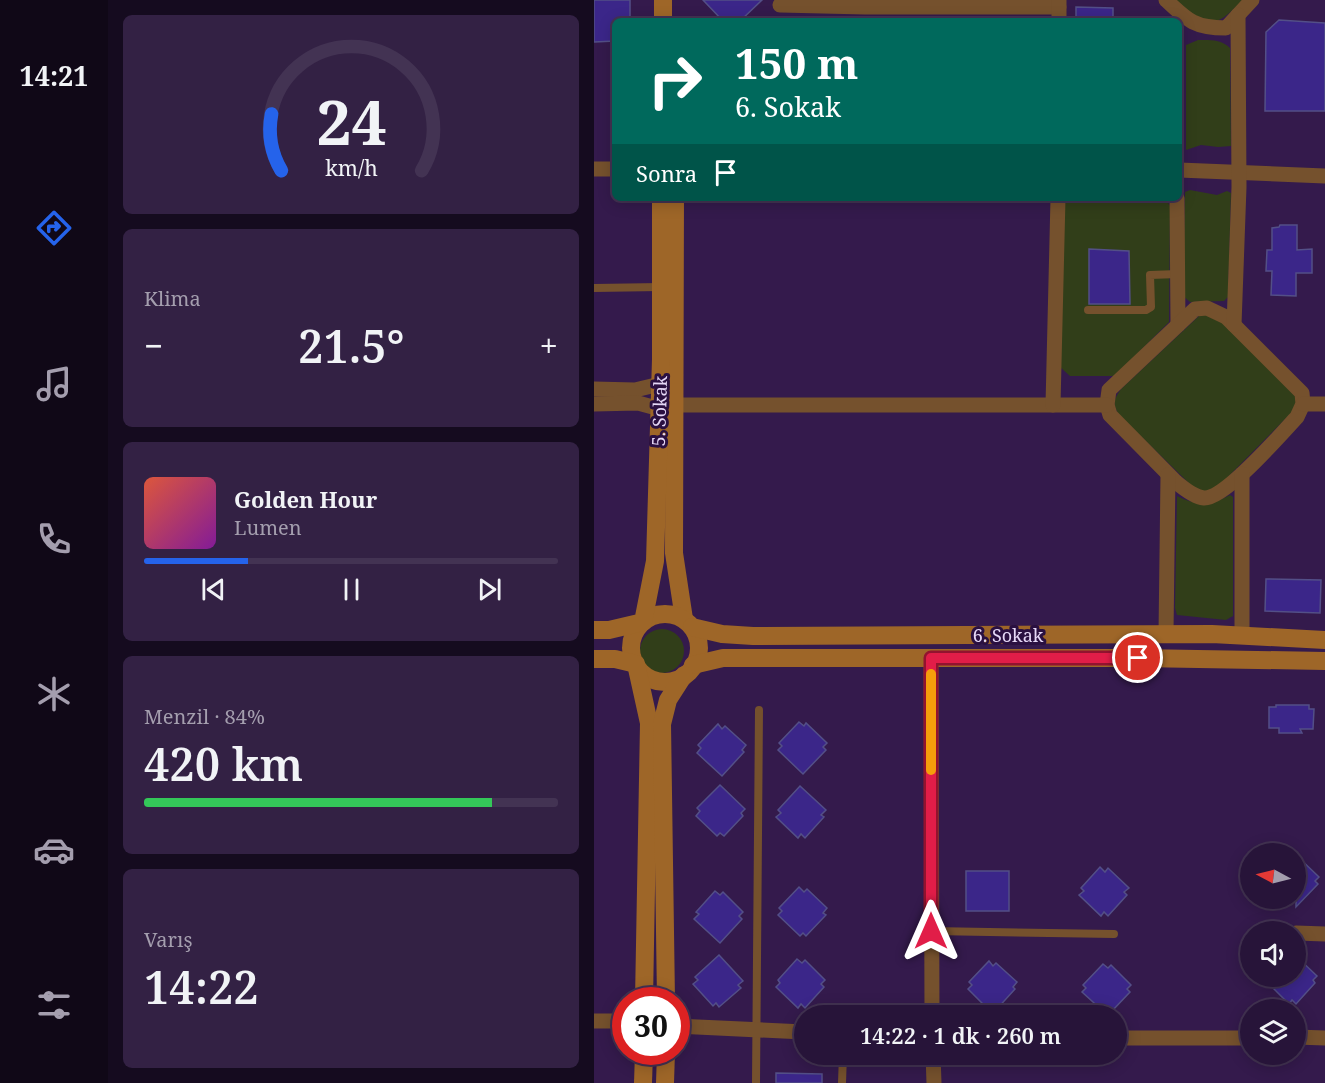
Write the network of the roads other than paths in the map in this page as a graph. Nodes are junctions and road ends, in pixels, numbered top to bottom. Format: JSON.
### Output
{"nodes":[{"id":1,"x":663,"y":0,"type":"edge"},
{"id":2,"x":675,"y":0,"type":"edge"},
{"id":3,"x":1166,"y":0,"type":"edge"},
{"id":4,"x":1252,"y":0,"type":"edge"},
{"id":5,"x":780,"y":2,"type":"edge"},
{"id":6,"x":1059,"y":9,"type":"edge"},
{"id":7,"x":1238,"y":15,"type":"junction"},
{"id":8,"x":1178,"y":16,"type":"edge"},
{"id":9,"x":663,"y":18,"type":"edge"},
{"id":10,"x":675,"y":18,"type":"edge"},
{"id":11,"x":780,"y":18,"type":"edge"},
{"id":12,"x":594,"y":169,"type":"edge"},
{"id":13,"x":612,"y":169,"type":"edge"},
{"id":14,"x":1182,"y":170,"type":"edge"},
{"id":15,"x":1239,"y":172,"type":"junction"},
{"id":16,"x":1325,"y":176,"type":"edge"},
{"id":17,"x":661,"y":201,"type":"edge"},
{"id":18,"x":675,"y":201,"type":"edge"},
{"id":19,"x":1058,"y":201,"type":"edge"},
{"id":20,"x":1177,"y":201,"type":"edge"},
{"id":21,"x":1178,"y":274,"type":"junction"},
{"id":22,"x":668,"y":287,"type":"junction"},
{"id":23,"x":594,"y":288,"type":"edge"},
{"id":24,"x":1088,"y":310,"type":"dead end"},
{"id":25,"x":1178,"y":325,"type":"junction"},
{"id":26,"x":1234,"y":325,"type":"junction"},
{"id":27,"x":660,"y":384,"type":"junction"},
{"id":28,"x":594,"y":389,"type":"edge"},
{"id":29,"x":594,"y":404,"type":"edge"},
{"id":30,"x":1303,"y":404,"type":"junction"},
{"id":31,"x":1325,"y":404,"type":"edge"},
{"id":32,"x":1053,"y":405,"type":"junction"},
{"id":33,"x":1107,"y":405,"type":"junction"},
{"id":34,"x":667,"y":407,"type":"junction"},
{"id":35,"x":1242,"y":474,"type":"junction"},
{"id":36,"x":1168,"y":475,"type":"junction"},
{"id":37,"x":643,"y":622,"type":"junction"},
{"id":38,"x":688,"y":623,"type":"junction"},
{"id":39,"x":594,"y":630,"type":"edge"},
{"id":40,"x":1166,"y":634,"type":"junction"},
{"id":41,"x":1242,"y":636,"type":"junction"},
{"id":42,"x":1325,"y":640,"type":"edge"},
{"id":43,"x":931,"y":658,"type":"junction"},
{"id":44,"x":594,"y":659,"type":"edge"},
{"id":45,"x":1325,"y":661,"type":"edge"},
{"id":46,"x":636,"y":664,"type":"junction"},
{"id":47,"x":689,"y":670,"type":"junction"},
{"id":48,"x":759,"y":710,"type":"dead end"},
{"id":49,"x":931,"y":931,"type":"junction"},
{"id":50,"x":1306,"y":933,"type":"edge"},
{"id":51,"x":1114,"y":934,"type":"dead end"},
{"id":52,"x":1325,"y":934,"type":"edge"},
{"id":53,"x":644,"y":987,"type":"edge"},
{"id":54,"x":666,"y":987,"type":"edge"},
{"id":55,"x":932,"y":1005,"type":"edge"},
{"id":56,"x":594,"y":1021,"type":"edge"},
{"id":57,"x":612,"y":1021,"type":"edge"},
{"id":58,"x":690,"y":1027,"type":"edge"},
{"id":59,"x":758,"y":1029,"type":"junction"},
{"id":60,"x":794,"y":1031,"type":"edge"},
{"id":61,"x":1306,"y":1037,"type":"edge"},
{"id":62,"x":1127,"y":1038,"type":"edge"},
{"id":63,"x":1240,"y":1038,"type":"edge"},
{"id":64,"x":1325,"y":1038,"type":"edge"},
{"id":65,"x":644,"y":1065,"type":"edge"},
{"id":66,"x":666,"y":1065,"type":"edge"},
{"id":67,"x":843,"y":1065,"type":"edge"},
{"id":68,"x":933,"y":1065,"type":"edge"},
{"id":69,"x":643,"y":1083,"type":"edge"},
{"id":70,"x":665,"y":1083,"type":"edge"},
{"id":71,"x":756,"y":1083,"type":"edge"},
{"id":72,"x":842,"y":1083,"type":"edge"},
{"id":73,"x":934,"y":1083,"type":"edge"}],
"edges":[{"from":1,"to":9,"type":"street"},
{"from":2,"to":10,"type":"street"},
{"from":3,"to":8,"type":"street"},
{"from":4,"to":7,"type":"street"},
{"from":5,"to":6,"type":"street"},
{"from":5,"to":11,"type":"street"},
{"from":7,"to":8,"type":"street"},
{"from":7,"to":15,"type":"street"},
{"from":12,"to":13,"type":"street"},
{"from":14,"to":15,"type":"street"},
{"from":15,"to":16,"type":"street"},
{"from":15,"to":26,"type":"street"},
{"from":17,"to":22,"type":"street","name":"5. Sokak"},
{"from":18,"to":22,"type":"street","name":"5. Sokak"},
{"from":19,"to":32,"type":"street"},
{"from":20,"to":21,"type":"street"},
{"from":21,"to":24,"type":"lane"},
{"from":21,"to":25,"type":"street"},
{"from":22,"to":23,"type":"lane"},
{"from":22,"to":27,"type":"street","name":"5. Sokak"},
{"from":22,"to":34,"type":"street","name":"5. Sokak"},
{"from":25,"to":26,"type":"street"},
{"from":25,"to":33,"type":"street"},
{"from":26,"to":30,"type":"street"},
{"from":27,"to":28,"type":"street"},
{"from":27,"to":34,"type":"street","name":"5. Sokak"},
{"from":29,"to":34,"type":"street"},
{"from":30,"to":31,"type":"street"},
{"from":30,"to":35,"type":"street"},
{"from":32,"to":33,"type":"street"},
{"from":32,"to":34,"type":"street"},
{"from":33,"to":36,"type":"street"},
{"from":34,"to":37,"type":"street","name":"5. Sokak"},
{"from":34,"to":38,"type":"street","name":"5. Sokak"},
{"from":35,"to":36,"type":"street"},
{"from":35,"to":41,"type":"street"},
{"from":36,"to":40,"type":"street"},
{"from":37,"to":38,"type":"street"},
{"from":37,"to":39,"type":"street"},
{"from":37,"to":46,"type":"street"},
{"from":38,"to":40,"type":"street","name":"6. Sokak"},
{"from":38,"to":47,"type":"street"},
{"from":40,"to":41,"type":"street","name":"6. Sokak"},
{"from":41,"to":42,"type":"street","name":"6. Sokak"},
{"from":43,"to":45,"type":"street","name":"6. Sokak"},
{"from":43,"to":47,"type":"street","name":"6. Sokak"},
{"from":43,"to":49,"type":"street"},
{"from":44,"to":46,"type":"street"},
{"from":46,"to":47,"type":"street"},
{"from":46,"to":53,"type":"street"},
{"from":47,"to":54,"type":"street"},
{"from":48,"to":59,"type":"lane"},
{"from":49,"to":51,"type":"lane"},
{"from":49,"to":55,"type":"street"},
{"from":50,"to":52,"type":"street"},
{"from":56,"to":57,"type":"street"},
{"from":58,"to":59,"type":"street"},
{"from":59,"to":60,"type":"street"},
{"from":59,"to":71,"type":"lane"},
{"from":61,"to":64,"type":"street"},
{"from":62,"to":63,"type":"street"},
{"from":65,"to":69,"type":"street"},
{"from":66,"to":70,"type":"street"},
{"from":67,"to":72,"type":"lane"},
{"from":68,"to":73,"type":"street"}]}
